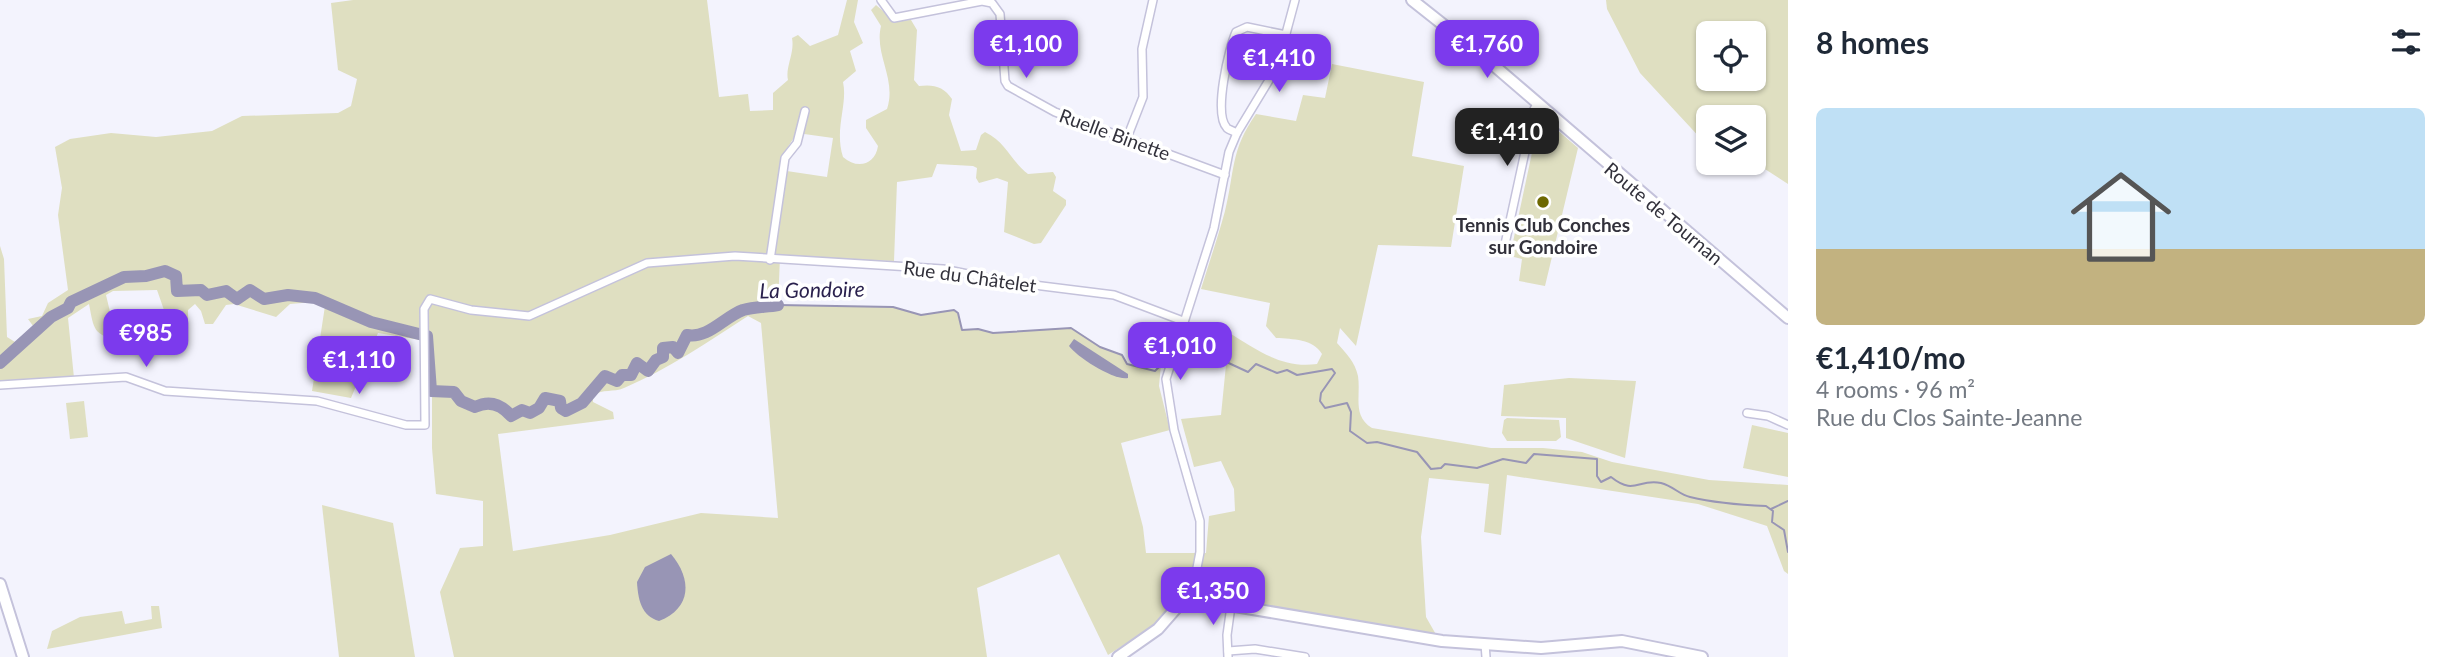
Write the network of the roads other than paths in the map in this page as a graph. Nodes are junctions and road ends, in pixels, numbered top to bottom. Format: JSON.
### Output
{"nodes":[{"id":1,"x":881,"y":0,"type":"edge"},
{"id":2,"x":1153,"y":0,"type":"edge"},
{"id":3,"x":1295,"y":0,"type":"edge"},
{"id":4,"x":1412,"y":0,"type":"edge"},
{"id":5,"x":1286,"y":35,"type":"junction"},
{"id":6,"x":1536,"y":104,"type":"junction"},
{"id":7,"x":805,"y":111,"type":"dead end"},
{"id":8,"x":1237,"y":133,"type":"junction"},
{"id":9,"x":1127,"y":138,"type":"junction"},
{"id":10,"x":1225,"y":175,"type":"junction"},
{"id":11,"x":1505,"y":244,"type":"dead end"},
{"id":12,"x":770,"y":260,"type":"junction"},
{"id":13,"x":1788,"y":318,"type":"edge"},
{"id":14,"x":1183,"y":321,"type":"junction"},
{"id":15,"x":0,"y":385,"type":"edge"},
{"id":16,"x":1747,"y":413,"type":"dead end"},
{"id":17,"x":1788,"y":425,"type":"edge"},
{"id":18,"x":0,"y":584,"type":"edge"},
{"id":19,"x":1194,"y":589,"type":"junction"},
{"id":20,"x":1231,"y":606,"type":"junction"},
{"id":21,"x":1485,"y":645,"type":"junction"},
{"id":22,"x":1228,"y":654,"type":"edge"},
{"id":23,"x":23,"y":657,"type":"edge"},
{"id":24,"x":1118,"y":657,"type":"edge"},
{"id":25,"x":1305,"y":657,"type":"edge"},
{"id":26,"x":1486,"y":657,"type":"edge"},
{"id":27,"x":1702,"y":657,"type":"edge"}],
"edges":[{"from":1,"to":9,"type":"street","name":"Ruelle Binette"},
{"from":2,"to":9,"type":"street"},
{"from":3,"to":5,"type":"street"},
{"from":4,"to":6,"type":"street","name":"Route de Tournan"},
{"from":5,"to":8,"type":"street"},
{"from":5,"to":8,"type":"street"},
{"from":6,"to":11,"type":"street"},
{"from":6,"to":13,"type":"street","name":"Route de Tournan"},
{"from":7,"to":12,"type":"street"},
{"from":8,"to":10,"type":"street"},
{"from":9,"to":10,"type":"street","name":"Ruelle Binette"},
{"from":10,"to":14,"type":"street"},
{"from":12,"to":14,"type":"street","name":"Rue du Châtelet"},
{"from":12,"to":15,"type":"street","name":"Rue du Châtelet"},
{"from":14,"to":19,"type":"street"},
{"from":16,"to":17,"type":"street"},
{"from":18,"to":23,"type":"street"},
{"from":19,"to":20,"type":"street"},
{"from":19,"to":24,"type":"street"},
{"from":20,"to":21,"type":"street"},
{"from":20,"to":22,"type":"street"},
{"from":21,"to":26,"type":"street"},
{"from":21,"to":27,"type":"street"},
{"from":22,"to":25,"type":"street"}]}
